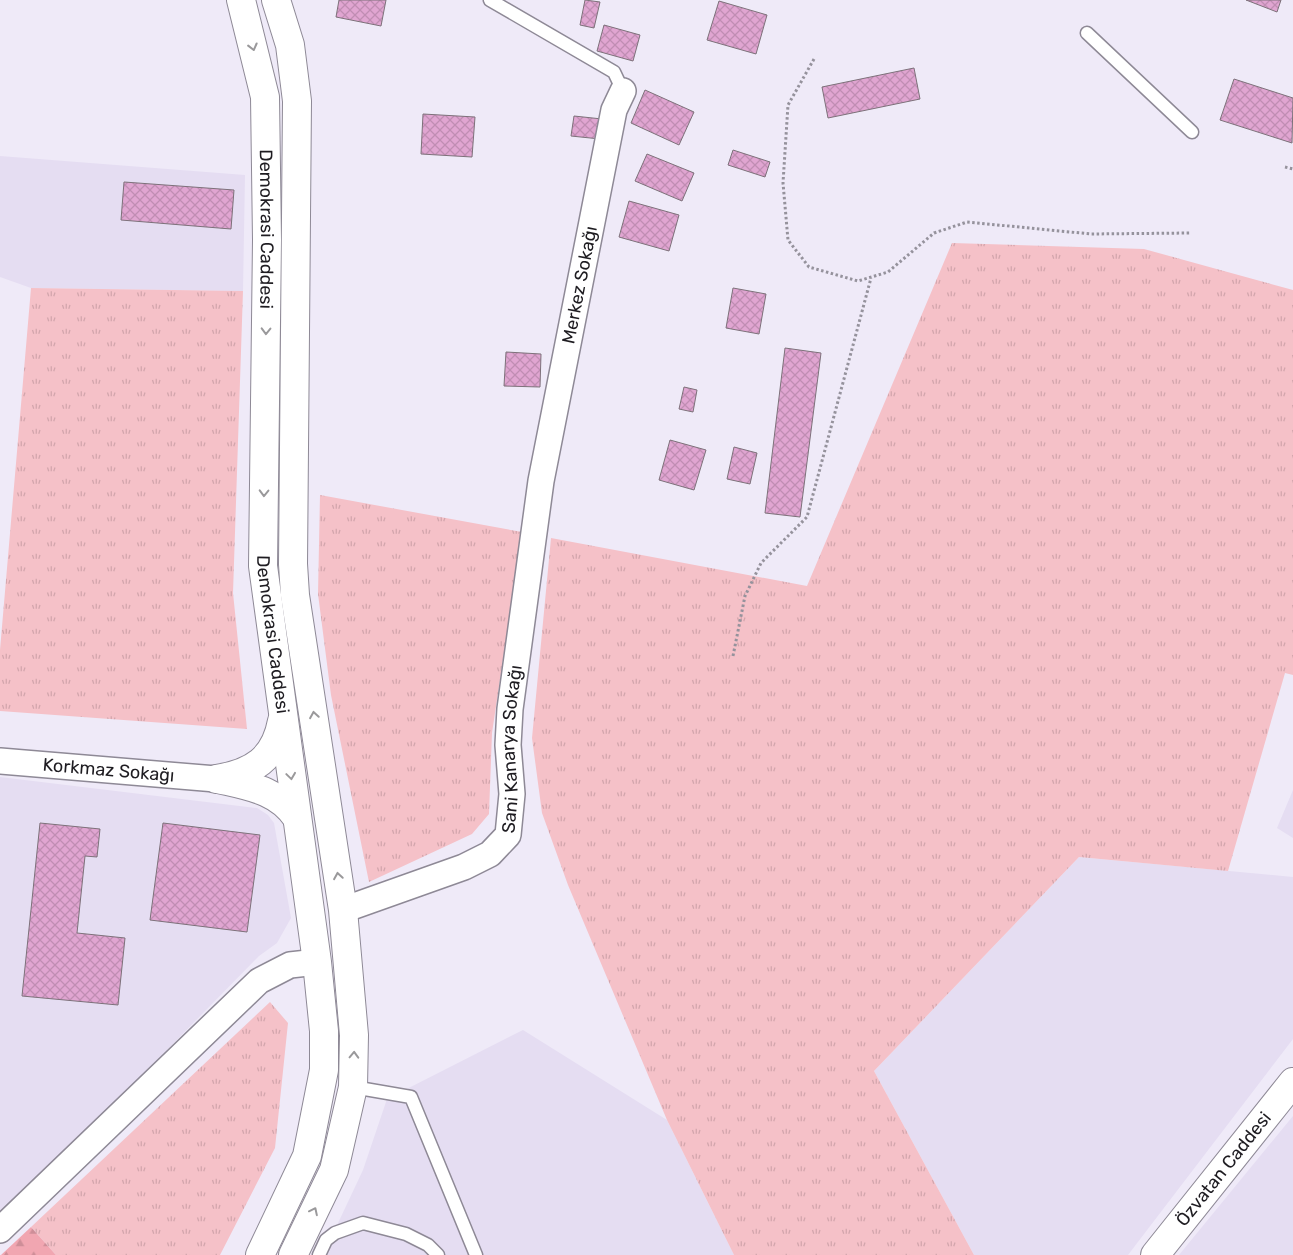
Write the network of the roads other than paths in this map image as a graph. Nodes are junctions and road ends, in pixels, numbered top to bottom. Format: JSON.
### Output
{"nodes":[{"id":1,"x":241,"y":0,"type":"edge"},
{"id":2,"x":276,"y":0,"type":"edge"},
{"id":3,"x":490,"y":0,"type":"edge"},
{"id":4,"x":1088,"y":33,"type":"dead end"},
{"id":5,"x":623,"y":91,"type":"joint"},
{"id":6,"x":1192,"y":132,"type":"dead end"},
{"id":7,"x":541,"y":481,"type":"joint"},
{"id":8,"x":283,"y":717,"type":"junction"},
{"id":9,"x":0,"y":761,"type":"edge"},
{"id":10,"x":216,"y":779,"type":"junction"},
{"id":11,"x":297,"y":818,"type":"junction"},
{"id":12,"x":343,"y":910,"type":"junction"},
{"id":13,"x":317,"y":962,"type":"junction"},
{"id":14,"x":1293,"y":1082,"type":"edge"},
{"id":15,"x":353,"y":1087,"type":"junction"},
{"id":16,"x":0,"y":1230,"type":"edge"},
{"id":17,"x":260,"y":1255,"type":"edge"},
{"id":18,"x":293,"y":1255,"type":"edge"},
{"id":19,"x":319,"y":1255,"type":"edge"},
{"id":20,"x":438,"y":1255,"type":"edge"},
{"id":21,"x":476,"y":1255,"type":"edge"},
{"id":22,"x":1155,"y":1255,"type":"edge"}],
"edges":[{"from":1,"to":8,"type":"main road","name":"Demokrasi Caddesi","one_way":true},
{"from":12,"to":2,"type":"main road","name":"Demokrasi Caddesi","one_way":true},
{"from":3,"to":5,"type":"lane"},
{"from":4,"to":6,"type":"lane"},
{"from":5,"to":7,"type":"street","name":"Merkez Sokağı"},
{"from":7,"to":12,"type":"street","name":"Sani Kanarya Sokağı"},
{"from":8,"to":10,"type":"main road"},
{"from":8,"to":11,"type":"main road","name":"Demokrasi Caddesi","one_way":true},
{"from":9,"to":10,"type":"street","name":"Korkmaz Sokağı"},
{"from":10,"to":11,"type":"main road"},
{"from":11,"to":13,"type":"main road","name":"Demokrasi Caddesi"},
{"from":15,"to":12,"type":"main road","name":"Demokrasi Caddesi","one_way":true},
{"from":13,"to":16,"type":"street"},
{"from":13,"to":17,"type":"main road","name":"Demokrasi Caddesi"},
{"from":14,"to":22,"type":"main road","name":"Özvatan Caddesi"},
{"from":18,"to":15,"type":"main road","name":"Demokrasi Caddesi","one_way":true},
{"from":15,"to":21,"type":"lane"},
{"from":19,"to":20,"type":"lane"}]}
